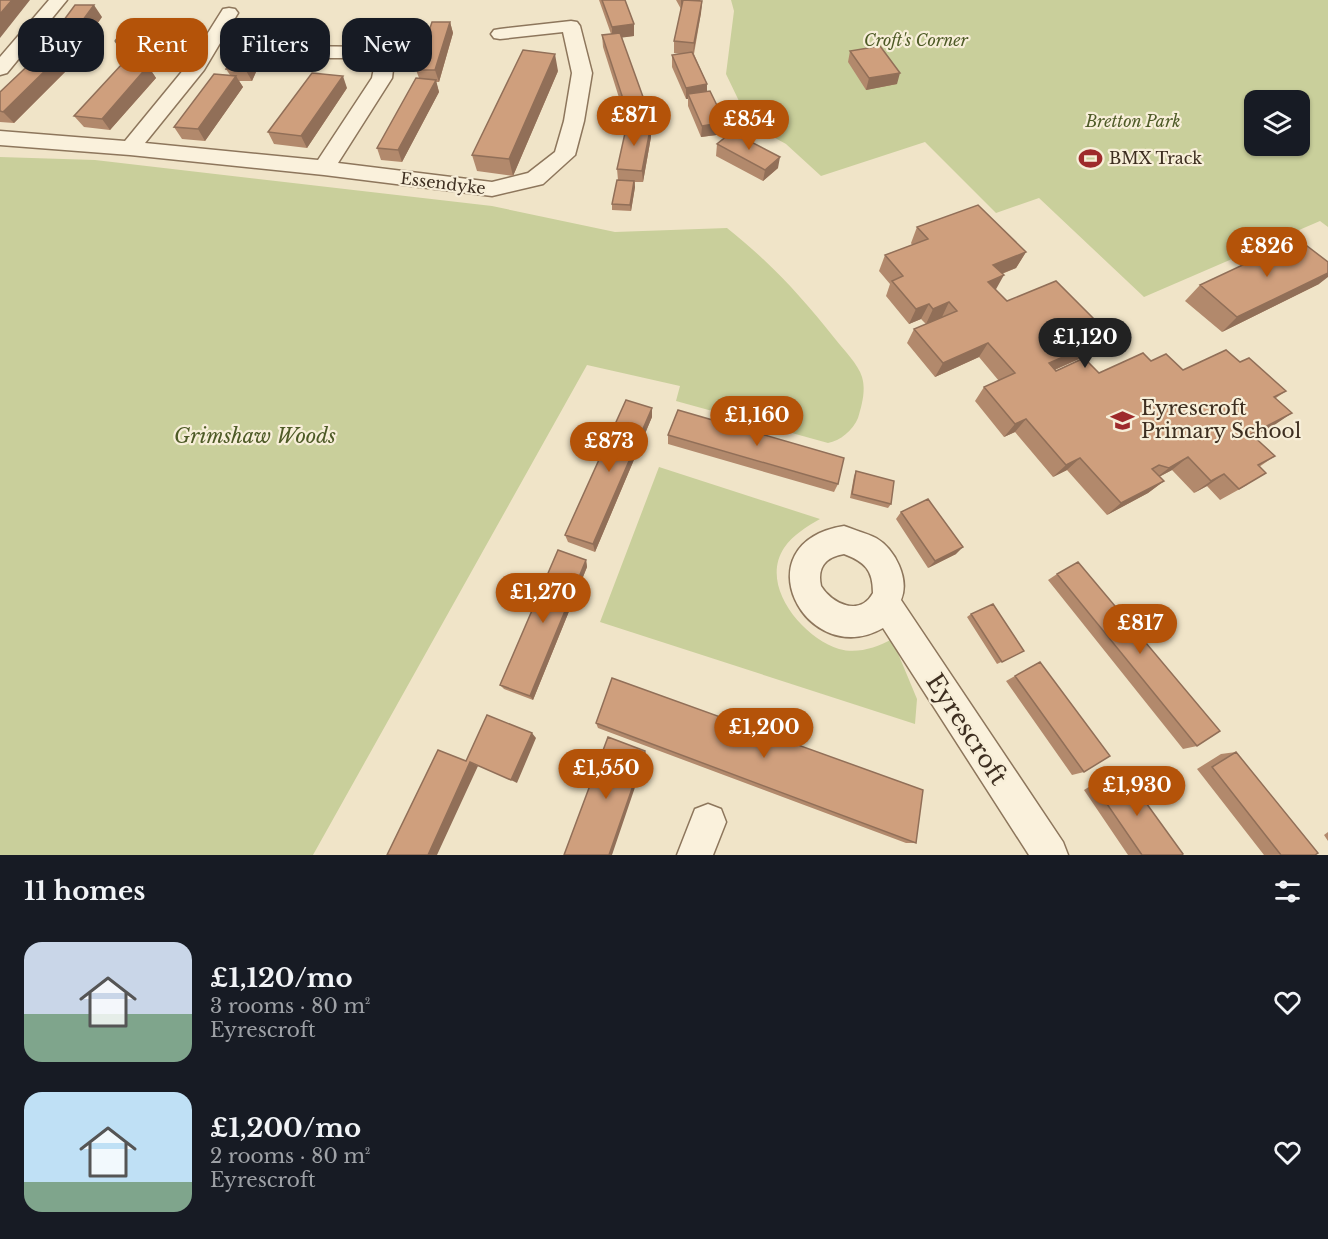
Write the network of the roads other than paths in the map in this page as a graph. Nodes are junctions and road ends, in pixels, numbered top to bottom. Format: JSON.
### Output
{"nodes":[{"id":1,"x":58,"y":0,"type":"edge"},
{"id":2,"x":229,"y":13,"type":"dead end"},
{"id":3,"x":500,"y":34,"type":"dead end"},
{"id":4,"x":210,"y":42,"type":"joint"},
{"id":5,"x":0,"y":69,"type":"edge"},
{"id":6,"x":383,"y":72,"type":"edge"},
{"id":7,"x":0,"y":138,"type":"edge"},
{"id":8,"x":130,"y":147,"type":"junction"},
{"id":9,"x":324,"y":168,"type":"junction"},
{"id":10,"x":885,"y":604,"type":"dead end"},
{"id":11,"x":708,"y":822,"type":"dead end"},
{"id":12,"x":695,"y":855,"type":"edge"},
{"id":13,"x":1050,"y":855,"type":"edge"}],
"edges":[{"from":1,"to":5,"type":"street"},
{"from":2,"to":4,"type":"street"},
{"from":3,"to":9,"type":"street","name":"Essendyke"},
{"from":4,"to":8,"type":"street"},
{"from":6,"to":9,"type":"street"},
{"from":7,"to":8,"type":"street","name":"Essendyke"},
{"from":8,"to":9,"type":"street","name":"Essendyke"},
{"from":10,"to":13,"type":"street","name":"Eyrescroft"},
{"from":11,"to":12,"type":"street"}]}
